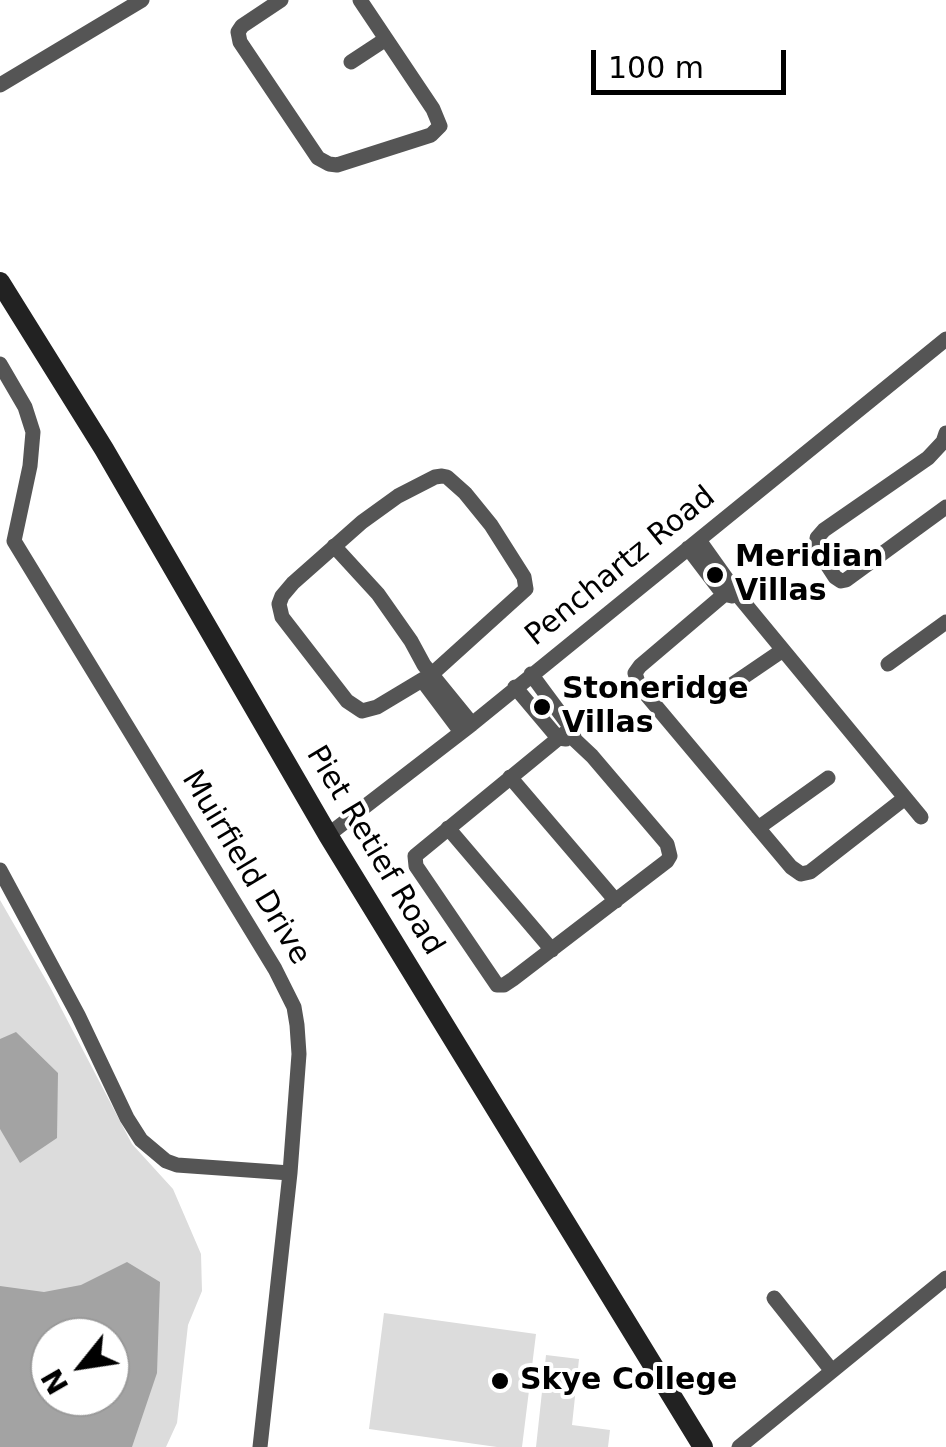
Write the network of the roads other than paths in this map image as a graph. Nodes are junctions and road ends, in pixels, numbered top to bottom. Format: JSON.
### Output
{"nodes":[{"id":1,"x":142,"y":0,"type":"edge"},
{"id":2,"x":281,"y":0,"type":"edge"},
{"id":3,"x":360,"y":0,"type":"edge"},
{"id":4,"x":386,"y":39,"type":"junction"},
{"id":5,"x":351,"y":62,"type":"dead end"},
{"id":6,"x":0,"y":85,"type":"edge"},
{"id":7,"x":0,"y":282,"type":"edge"},
{"id":8,"x":946,"y":340,"type":"edge"},
{"id":9,"x":4,"y":370,"type":"edge"},
{"id":10,"x":945,"y":440,"type":"edge"},
{"id":11,"x":946,"y":508,"type":"edge"},
{"id":12,"x":7,"y":544,"type":"edge"},
{"id":13,"x":693,"y":544,"type":"junction"},
{"id":14,"x":334,"y":546,"type":"junction"},
{"id":15,"x":732,"y":593,"type":"junction"},
{"id":16,"x":946,"y":622,"type":"edge"},
{"id":17,"x":783,"y":650,"type":"junction"},
{"id":18,"x":888,"y":664,"type":"dead end"},
{"id":19,"x":426,"y":673,"type":"junction"},
{"id":20,"x":531,"y":674,"type":"junction"},
{"id":21,"x":515,"y":688,"type":"junction"},
{"id":22,"x":714,"y":697,"type":"dead end"},
{"id":23,"x":467,"y":728,"type":"junction"},
{"id":24,"x":568,"y":735,"type":"junction"},
{"id":25,"x":510,"y":777,"type":"junction"},
{"id":26,"x":828,"y":778,"type":"dead end"},
{"id":27,"x":905,"y":798,"type":"junction"},
{"id":28,"x":920,"y":817,"type":"dead end"},
{"id":29,"x":448,"y":828,"type":"junction"},
{"id":30,"x":758,"y":828,"type":"junction"},
{"id":31,"x":328,"y":834,"type":"junction"},
{"id":32,"x":0,"y":870,"type":"edge"},
{"id":33,"x":616,"y":901,"type":"junction"},
{"id":34,"x":552,"y":950,"type":"junction"},
{"id":35,"x":290,"y":1173,"type":"junction"},
{"id":36,"x":946,"y":1278,"type":"edge"},
{"id":37,"x":774,"y":1298,"type":"dead end"},
{"id":38,"x":832,"y":1372,"type":"junction"},
{"id":39,"x":260,"y":1447,"type":"edge"},
{"id":40,"x":703,"y":1447,"type":"edge"},
{"id":41,"x":738,"y":1447,"type":"edge"}],
"edges":[{"from":1,"to":6,"type":"street"},
{"from":2,"to":4,"type":"street"},
{"from":3,"to":4,"type":"street"},
{"from":4,"to":5,"type":"street"},
{"from":7,"to":31,"type":"street","name":"Piet Retief Road"},
{"from":8,"to":13,"type":"street","name":"Penchartz Road"},
{"from":9,"to":12,"type":"street","name":"Muirfield Drive"},
{"from":10,"to":11,"type":"street"},
{"from":12,"to":35,"type":"street","name":"Muirfield Drive"},
{"from":13,"to":15,"type":"street"},
{"from":13,"to":20,"type":"street","name":"Penchartz Road"},
{"from":14,"to":19,"type":"street"},
{"from":14,"to":19,"type":"street"},
{"from":14,"to":19,"type":"street"},
{"from":15,"to":17,"type":"street"},
{"from":15,"to":30,"type":"street"},
{"from":16,"to":18,"type":"street"},
{"from":17,"to":22,"type":"street"},
{"from":17,"to":27,"type":"street"},
{"from":19,"to":23,"type":"street"},
{"from":20,"to":21,"type":"street","name":"Penchartz Road"},
{"from":20,"to":24,"type":"street"},
{"from":21,"to":23,"type":"street","name":"Penchartz Road"},
{"from":21,"to":24,"type":"street"},
{"from":23,"to":31,"type":"street","name":"Penchartz Road"},
{"from":24,"to":25,"type":"street"},
{"from":24,"to":33,"type":"street"},
{"from":25,"to":29,"type":"street"},
{"from":25,"to":33,"type":"street"},
{"from":26,"to":30,"type":"street"},
{"from":27,"to":28,"type":"street"},
{"from":27,"to":30,"type":"street"},
{"from":29,"to":34,"type":"street"},
{"from":29,"to":34,"type":"street"},
{"from":31,"to":40,"type":"street","name":"Piet Retief Road"},
{"from":32,"to":35,"type":"street"},
{"from":33,"to":34,"type":"street"},
{"from":35,"to":39,"type":"street","name":"Muirfield Drive"},
{"from":36,"to":38,"type":"street"},
{"from":37,"to":38,"type":"street"},
{"from":38,"to":41,"type":"street"}]}
